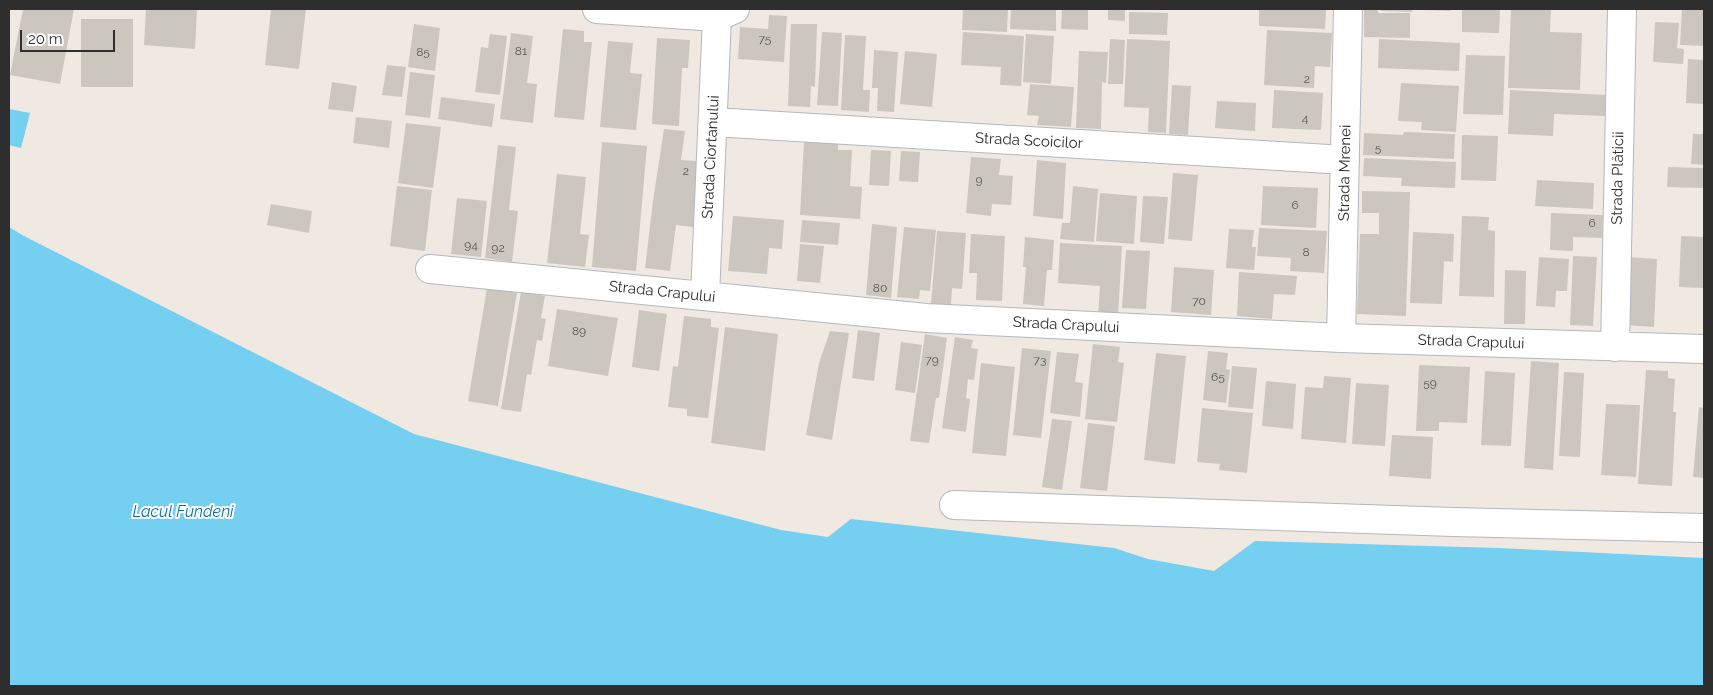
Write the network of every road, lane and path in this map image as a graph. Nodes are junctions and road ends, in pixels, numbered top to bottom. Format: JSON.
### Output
{"nodes":[{"id":1,"x":597,"y":9,"type":"edge"},
{"id":2,"x":1348,"y":9,"type":"edge"},
{"id":3,"x":1622,"y":9,"type":"edge"},
{"id":4,"x":726,"y":13,"type":"edge"},
{"id":5,"x":713,"y":122,"type":"junction"},
{"id":6,"x":1345,"y":160,"type":"junction"},
{"id":7,"x":430,"y":268,"type":"dead end"},
{"id":8,"x":705,"y":296,"type":"junction"},
{"id":9,"x":1341,"y":338,"type":"junction"},
{"id":10,"x":1614,"y":347,"type":"junction"},
{"id":11,"x":1704,"y":349,"type":"edge"},
{"id":12,"x":954,"y":505,"type":"dead end"},
{"id":13,"x":1704,"y":528,"type":"edge"}],
"edges":[{"from":1,"to":4,"type":"street"},
{"from":2,"to":6,"type":"street","name":"Strada Mrenei"},
{"from":3,"to":10,"type":"street","name":"Strada Plăticii"},
{"from":4,"to":5,"type":"street","name":"Strada Ciortanului"},
{"from":5,"to":6,"type":"street","name":"Strada Scoicilor"},
{"from":5,"to":8,"type":"street","name":"Strada Ciortanului"},
{"from":6,"to":9,"type":"street","name":"Strada Mrenei"},
{"from":7,"to":8,"type":"street","name":"Strada Crapului"},
{"from":8,"to":9,"type":"street","name":"Strada Crapului"},
{"from":9,"to":10,"type":"street","name":"Strada Crapului"},
{"from":10,"to":11,"type":"street","name":"Strada Crapului"},
{"from":12,"to":13,"type":"street"}]}
